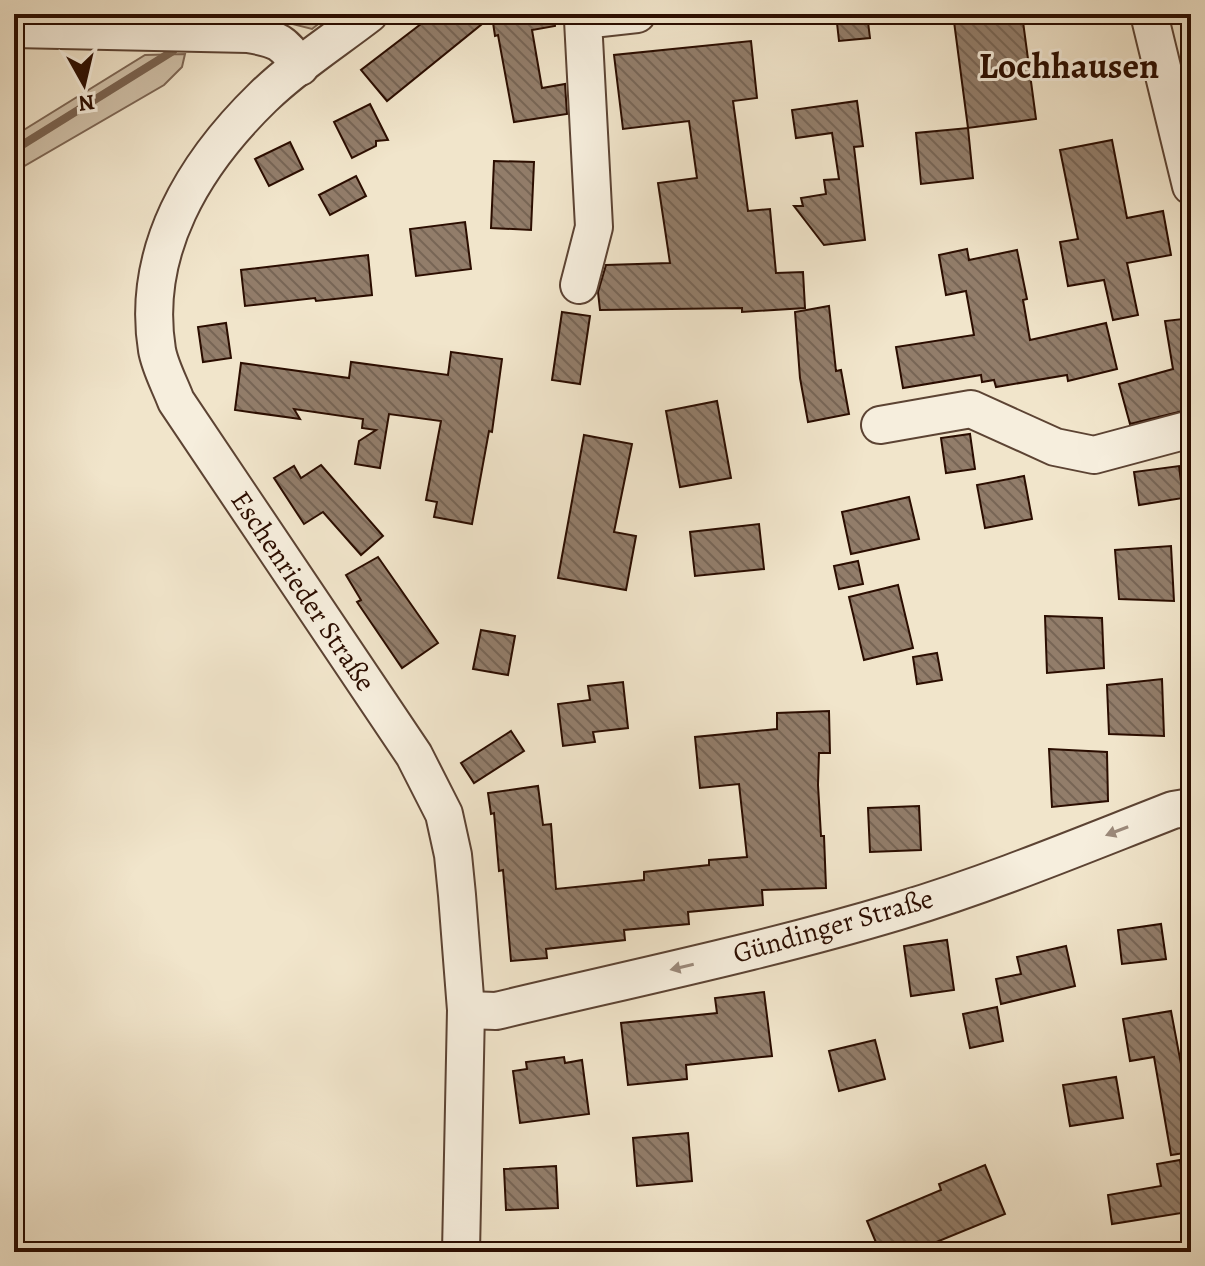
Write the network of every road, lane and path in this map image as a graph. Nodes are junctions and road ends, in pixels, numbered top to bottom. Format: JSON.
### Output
{"nodes":[{"id":1,"x":369,"y":14,"type":"edge"},
{"id":2,"x":637,"y":14,"type":"edge"},
{"id":3,"x":1149,"y":14,"type":"edge"},
{"id":4,"x":14,"y":29,"type":"edge"},
{"id":5,"x":300,"y":67,"type":"junction"},
{"id":6,"x":1191,"y":186,"type":"edge"},
{"id":7,"x":579,"y":285,"type":"dead end"},
{"id":8,"x":880,"y":425,"type":"dead end"},
{"id":9,"x":1191,"y":429,"type":"edge"},
{"id":10,"x":1191,"y":807,"type":"edge"},
{"id":11,"x":466,"y":1010,"type":"junction"},
{"id":12,"x":461,"y":1252,"type":"edge"}],
"edges":[{"from":1,"to":5,"type":"street","name":"Eschenrieder Straße"},
{"from":2,"to":7,"type":"street"},
{"from":3,"to":6,"type":"street"},
{"from":4,"to":5,"type":"street"},
{"from":5,"to":11,"type":"street","name":"Eschenrieder Straße"},
{"from":8,"to":9,"type":"street"},
{"from":10,"to":11,"type":"street","name":"Gündinger Straße","one_way":true},
{"from":11,"to":12,"type":"street","name":"Eschenrieder Straße"}]}
